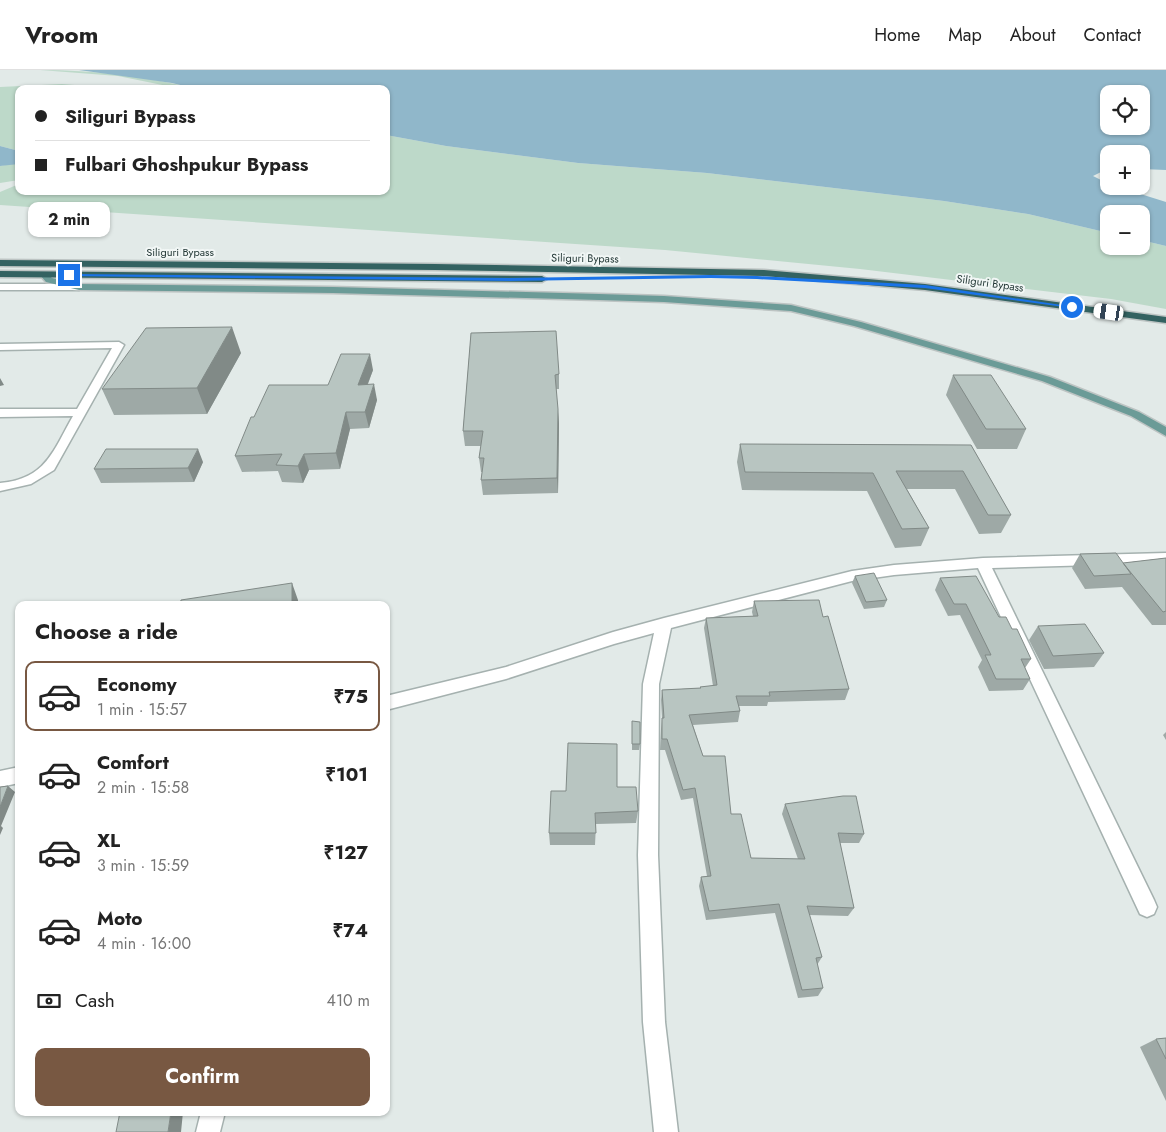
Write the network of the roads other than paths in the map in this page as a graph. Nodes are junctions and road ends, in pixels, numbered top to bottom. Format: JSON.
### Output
{"nodes":[{"id":1,"x":0,"y":263,"type":"edge"},
{"id":2,"x":0,"y":274,"type":"edge"},
{"id":3,"x":45,"y":275,"type":"junction"},
{"id":4,"x":873,"y":283,"type":"junction"},
{"id":5,"x":0,"y":287,"type":"edge"},
{"id":6,"x":79,"y":287,"type":"junction"},
{"id":7,"x":1166,"y":320,"type":"edge"},
{"id":8,"x":0,"y":347,"type":"edge"},
{"id":9,"x":81,"y":412,"type":"junction"},
{"id":10,"x":0,"y":413,"type":"edge"},
{"id":11,"x":1166,"y":432,"type":"edge"},
{"id":12,"x":0,"y":487,"type":"edge"},
{"id":13,"x":1166,"y":558,"type":"edge"},
{"id":14,"x":983,"y":563,"type":"junction"},
{"id":15,"x":664,"y":624,"type":"junction"},
{"id":16,"x":390,"y":702,"type":"edge"},
{"id":17,"x":15,"y":776,"type":"edge"},
{"id":18,"x":0,"y":779,"type":"edge"},
{"id":19,"x":1147,"y":907,"type":"dead end"},
{"id":20,"x":212,"y":1116,"type":"edge"},
{"id":21,"x":208,"y":1132,"type":"edge"},
{"id":22,"x":666,"y":1132,"type":"edge"}],
"edges":[{"from":1,"to":4,"type":"highway","name":"Siliguri Bypass"},
{"from":2,"to":3,"type":"highway"},
{"from":3,"to":4,"type":"highway"},
{"from":3,"to":6,"type":"main road"},
{"from":4,"to":7,"type":"highway","name":"Siliguri Bypass"},
{"from":5,"to":6,"type":"street"},
{"from":6,"to":11,"type":"main road"},
{"from":8,"to":9,"type":"street"},
{"from":9,"to":10,"type":"street"},
{"from":9,"to":12,"type":"street"},
{"from":13,"to":14,"type":"street"},
{"from":14,"to":15,"type":"street"},
{"from":14,"to":19,"type":"street"},
{"from":15,"to":16,"type":"street"},
{"from":15,"to":22,"type":"street"},
{"from":17,"to":18,"type":"street"},
{"from":20,"to":21,"type":"street"}]}
